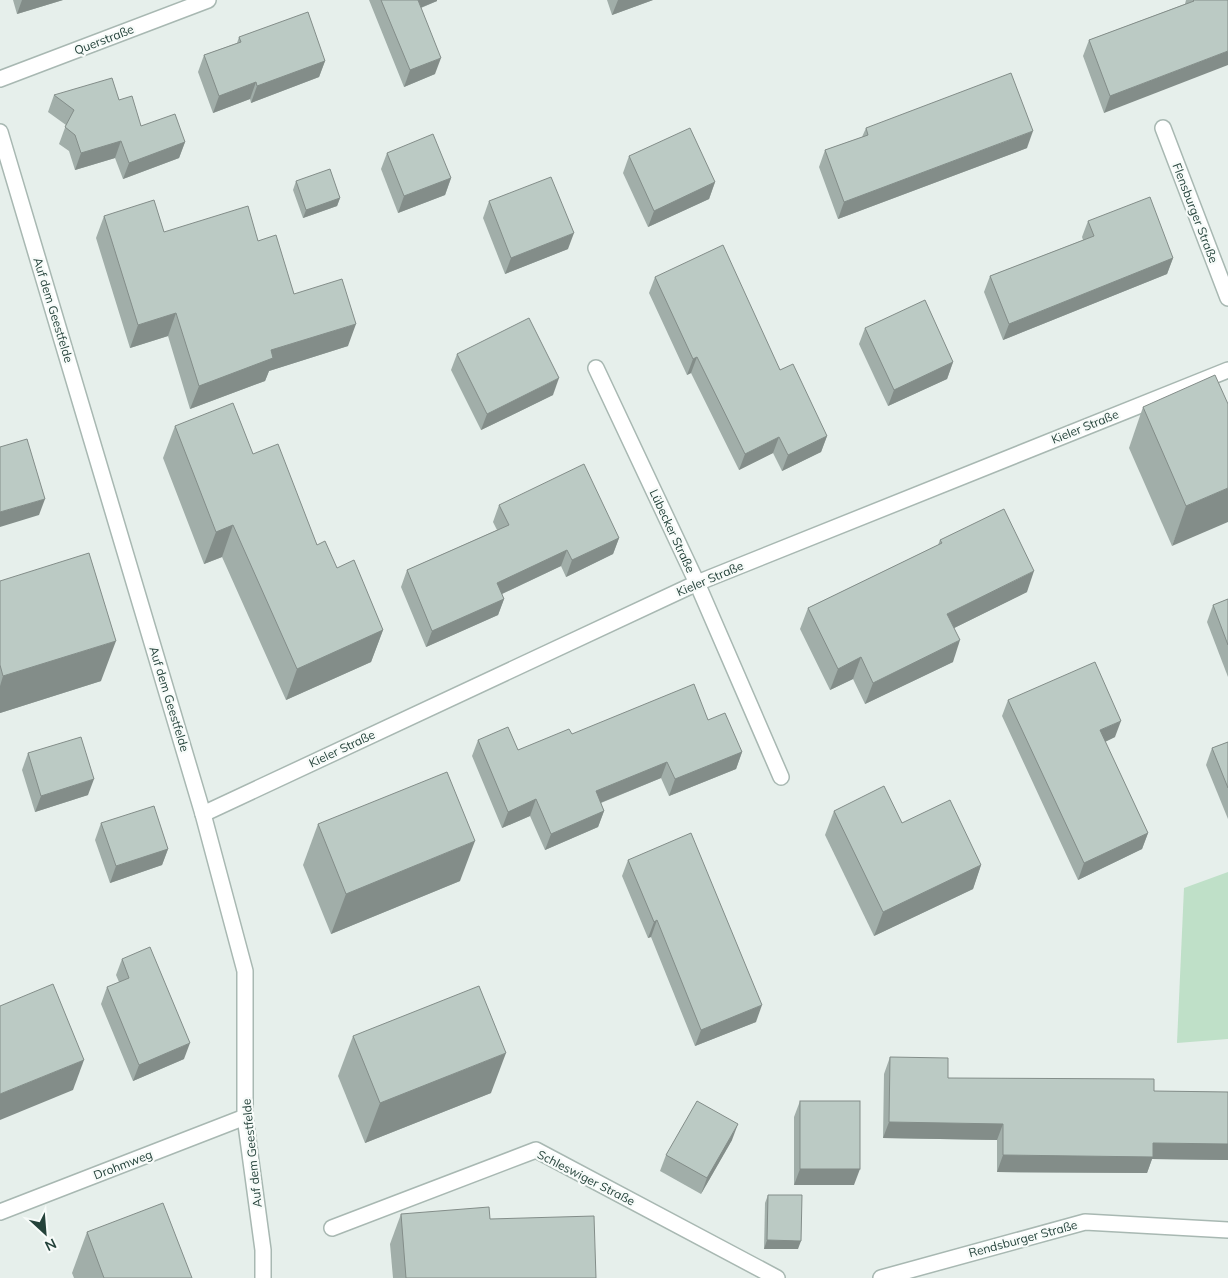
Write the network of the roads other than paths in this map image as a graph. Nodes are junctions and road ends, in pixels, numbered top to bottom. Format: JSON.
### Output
{"nodes":[{"id":1,"x":208,"y":0,"type":"edge"},
{"id":2,"x":0,"y":79,"type":"edge"},
{"id":3,"x":1163,"y":128,"type":"dead end"},
{"id":4,"x":0,"y":132,"type":"edge"},
{"id":5,"x":1228,"y":298,"type":"edge"},
{"id":6,"x":596,"y":368,"type":"dead end"},
{"id":7,"x":1228,"y":370,"type":"edge"},
{"id":8,"x":697,"y":583,"type":"junction"},
{"id":9,"x":781,"y":777,"type":"dead end"},
{"id":10,"x":203,"y":814,"type":"junction"},
{"id":11,"x":246,"y":1117,"type":"junction"},
{"id":12,"x":0,"y":1212,"type":"edge"},
{"id":13,"x":332,"y":1228,"type":"dead end"},
{"id":14,"x":1228,"y":1230,"type":"edge"},
{"id":15,"x":263,"y":1278,"type":"edge"},
{"id":16,"x":776,"y":1278,"type":"edge"},
{"id":17,"x":881,"y":1278,"type":"edge"}],
"edges":[{"from":1,"to":2,"type":"street","name":"Querstraße"},
{"from":3,"to":5,"type":"street","name":"Flensburger Straße"},
{"from":4,"to":10,"type":"street","name":"Auf dem Geestfelde"},
{"from":6,"to":8,"type":"street","name":"Lübecker Straße"},
{"from":7,"to":8,"type":"street","name":"Kieler Straße"},
{"from":8,"to":9,"type":"street","name":"Lübecker Straße"},
{"from":8,"to":10,"type":"street","name":"Kieler Straße"},
{"from":10,"to":11,"type":"street","name":"Auf dem Geestfelde"},
{"from":11,"to":12,"type":"street","name":"Drohmweg"},
{"from":11,"to":15,"type":"street","name":"Auf dem Geestfelde"},
{"from":13,"to":16,"type":"street","name":"Schleswiger Straße"},
{"from":14,"to":17,"type":"street","name":"Rendsburger Straße"}]}
